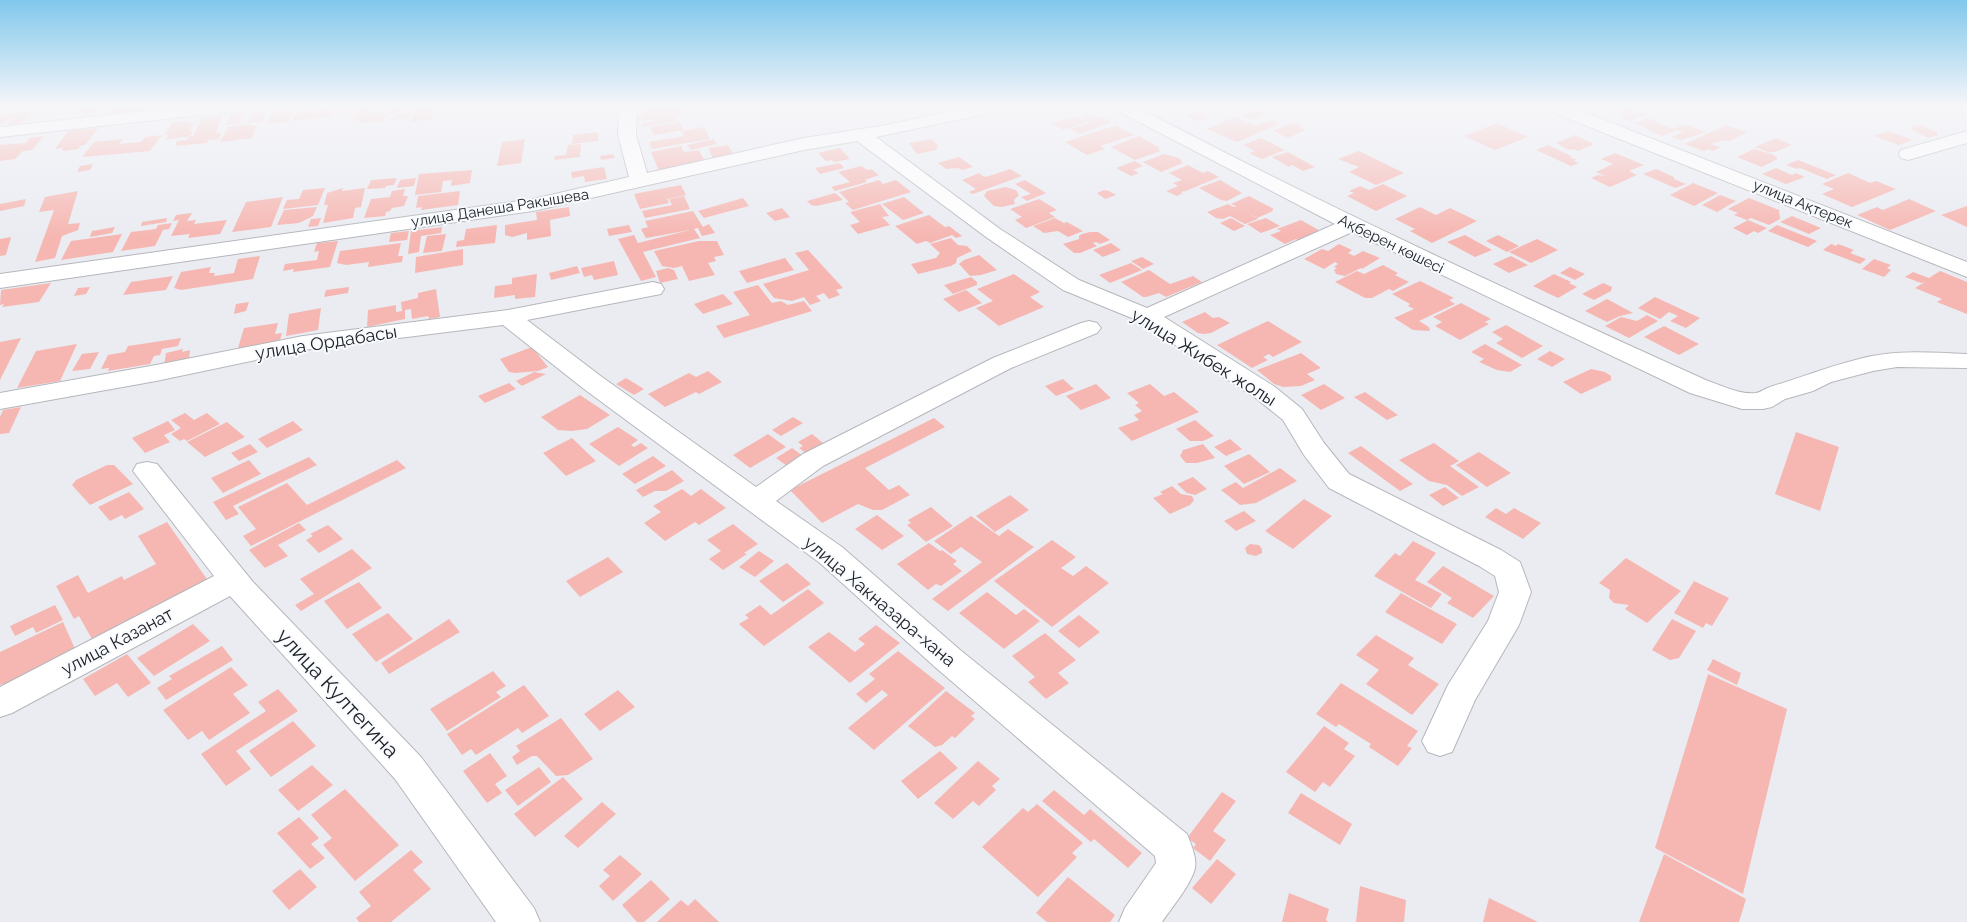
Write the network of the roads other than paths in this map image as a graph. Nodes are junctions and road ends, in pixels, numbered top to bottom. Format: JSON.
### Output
{"nodes":[{"id":1,"x":630,"y":150,"type":"edge"},
{"id":2,"x":777,"y":150,"type":"edge"},
{"id":3,"x":881,"y":150,"type":"edge"},
{"id":4,"x":1201,"y":150,"type":"edge"},
{"id":5,"x":1664,"y":150,"type":"edge"},
{"id":6,"x":1921,"y":150,"type":"edge"},
{"id":7,"x":1908,"y":154,"type":"dead end"},
{"id":8,"x":640,"y":180,"type":"junction"},
{"id":9,"x":1351,"y":225,"type":"junction"},
{"id":10,"x":1967,"y":270,"type":"edge"},
{"id":11,"x":0,"y":281,"type":"edge"},
{"id":12,"x":653,"y":289,"type":"dead end"},
{"id":13,"x":508,"y":316,"type":"junction"},
{"id":14,"x":1146,"y":316,"type":"junction"},
{"id":15,"x":1089,"y":328,"type":"dead end"},
{"id":16,"x":1967,"y":362,"type":"edge"},
{"id":17,"x":0,"y":401,"type":"edge"},
{"id":18,"x":147,"y":472,"type":"dead end"},
{"id":19,"x":756,"y":501,"type":"junction"},
{"id":20,"x":234,"y":580,"type":"junction"},
{"id":21,"x":0,"y":703,"type":"edge"},
{"id":22,"x":1440,"y":741,"type":"dead end"},
{"id":23,"x":520,"y":922,"type":"edge"},
{"id":24,"x":1139,"y":922,"type":"edge"}],
"edges":[{"from":1,"to":8,"type":"street"},
{"from":2,"to":8,"type":"street","name":"улица Данеша Ракышева"},
{"from":3,"to":14,"type":"street","name":"улица Жибек жолы"},
{"from":4,"to":9,"type":"street","name":"Ақберен көшесі"},
{"from":5,"to":10,"type":"street","name":"улица Ақтерек"},
{"from":6,"to":7,"type":"street"},
{"from":8,"to":11,"type":"street","name":"улица Данеша Ракышева"},
{"from":9,"to":14,"type":"street"},
{"from":9,"to":16,"type":"street","name":"Ақберен көшесі"},
{"from":12,"to":13,"type":"street","name":"улица Ордабасы"},
{"from":13,"to":17,"type":"street","name":"улица Ордабасы"},
{"from":13,"to":19,"type":"street","name":"улица Хакназара-хана"},
{"from":14,"to":22,"type":"street","name":"улица Жибек жолы"},
{"from":15,"to":19,"type":"street"},
{"from":18,"to":20,"type":"street","name":"улица Култегина"},
{"from":19,"to":24,"type":"street","name":"улица Хакназара-хана"},
{"from":20,"to":21,"type":"street","name":"улица Казанат"},
{"from":20,"to":23,"type":"street","name":"улица Култегина"}]}
